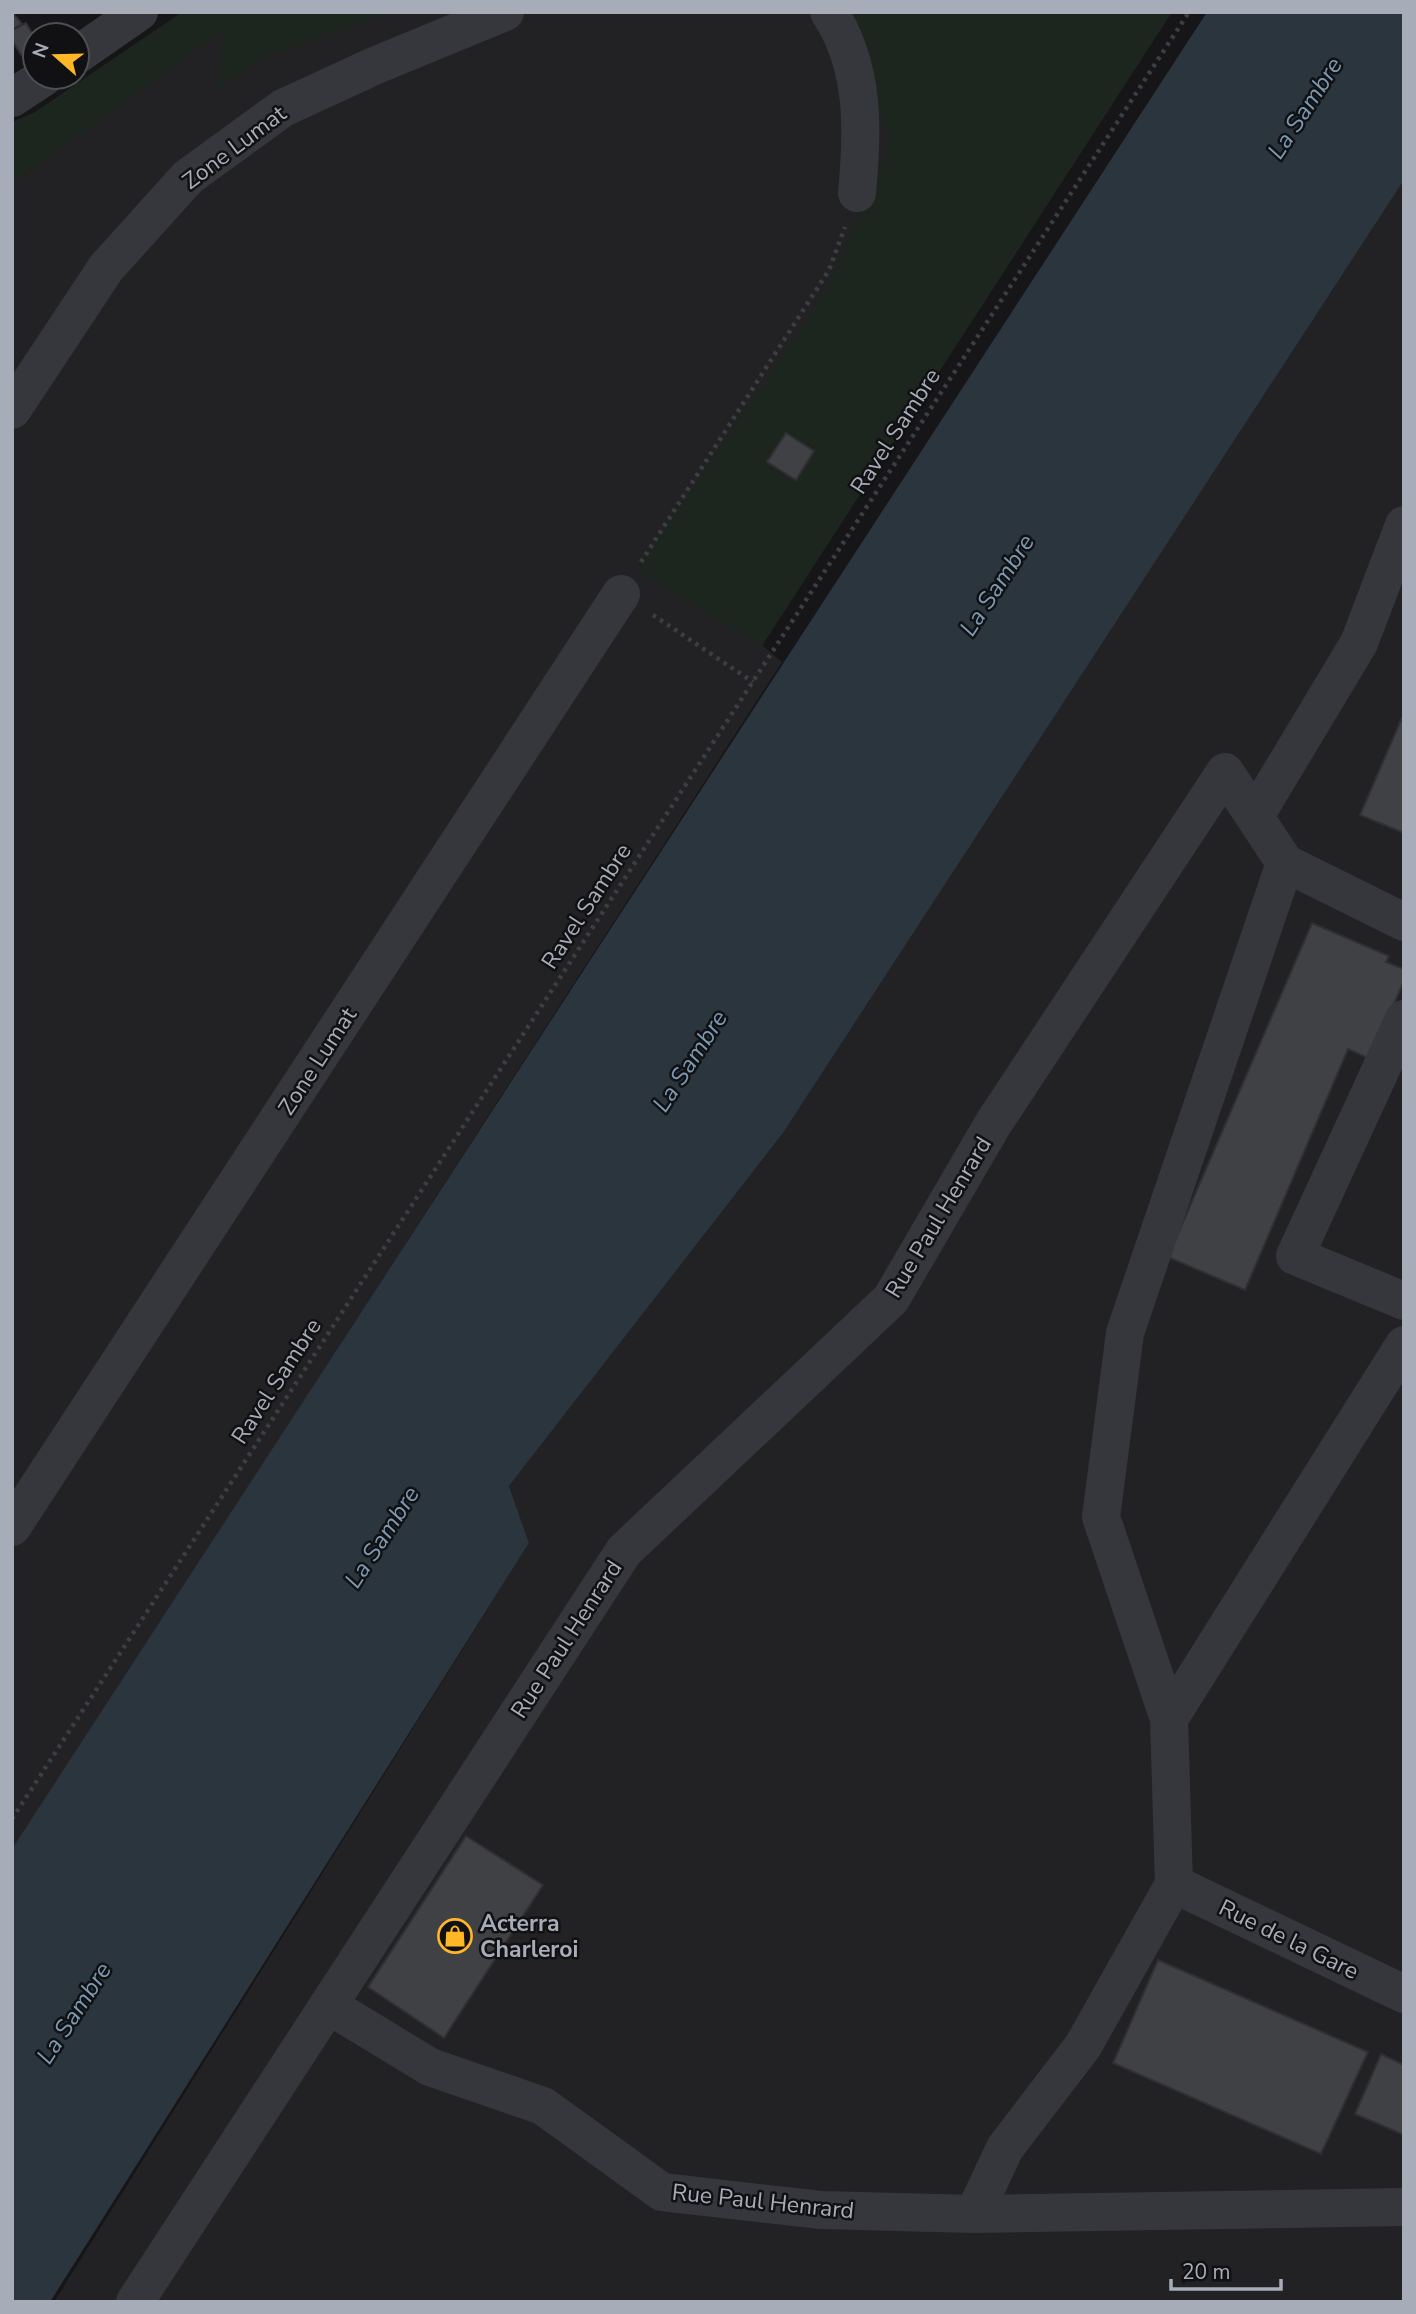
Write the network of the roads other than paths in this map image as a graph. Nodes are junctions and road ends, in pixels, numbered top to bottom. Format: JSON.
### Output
{"nodes":[{"id":1,"x":139,"y":12,"type":"edge"},
{"id":2,"x":505,"y":12,"type":"edge"},
{"id":3,"x":829,"y":12,"type":"edge"},
{"id":4,"x":91,"y":45,"type":"edge"},
{"id":5,"x":857,"y":193,"type":"road end"},
{"id":6,"x":12,"y":410,"type":"edge"},
{"id":7,"x":1404,"y":525,"type":"edge"},
{"id":8,"x":621,"y":594,"type":"road end"},
{"id":9,"x":1255,"y":816,"type":"junction"},
{"id":10,"x":1285,"y":863,"type":"junction"},
{"id":11,"x":1404,"y":922,"type":"edge"},
{"id":12,"x":1404,"y":1019,"type":"edge"},
{"id":13,"x":1404,"y":1301,"type":"edge"},
{"id":14,"x":1404,"y":1345,"type":"edge"},
{"id":15,"x":12,"y":1527,"type":"edge"},
{"id":16,"x":1169,"y":1719,"type":"junction"},
{"id":17,"x":1174,"y":1884,"type":"junction"},
{"id":18,"x":1404,"y":1994,"type":"edge"},
{"id":19,"x":328,"y":2005,"type":"junction"},
{"id":20,"x":1404,"y":2207,"type":"edge"},
{"id":21,"x":974,"y":2214,"type":"junction"},
{"id":22,"x":135,"y":2302,"type":"edge"}],
"edges":[{"from":1,"to":4,"type":"street"},
{"from":2,"to":6,"type":"street","name":"Zone Lumat"},
{"from":3,"to":5,"type":"street"},
{"from":7,"to":9,"type":"street"},
{"from":8,"to":15,"type":"street","name":"Zone Lumat"},
{"from":9,"to":10,"type":"street","name":"Rue Paul Henrard"},
{"from":9,"to":19,"type":"street","name":"Rue Paul Henrard"},
{"from":10,"to":11,"type":"street"},
{"from":10,"to":16,"type":"street"},
{"from":12,"to":13,"type":"street"},
{"from":14,"to":16,"type":"street"},
{"from":16,"to":17,"type":"street"},
{"from":17,"to":18,"type":"street","name":"Rue de la Gare"},
{"from":17,"to":21,"type":"street"},
{"from":19,"to":21,"type":"street","name":"Rue Paul Henrard"},
{"from":19,"to":22,"type":"street"},
{"from":20,"to":21,"type":"street","name":"Rue Paul Henrard"}]}
